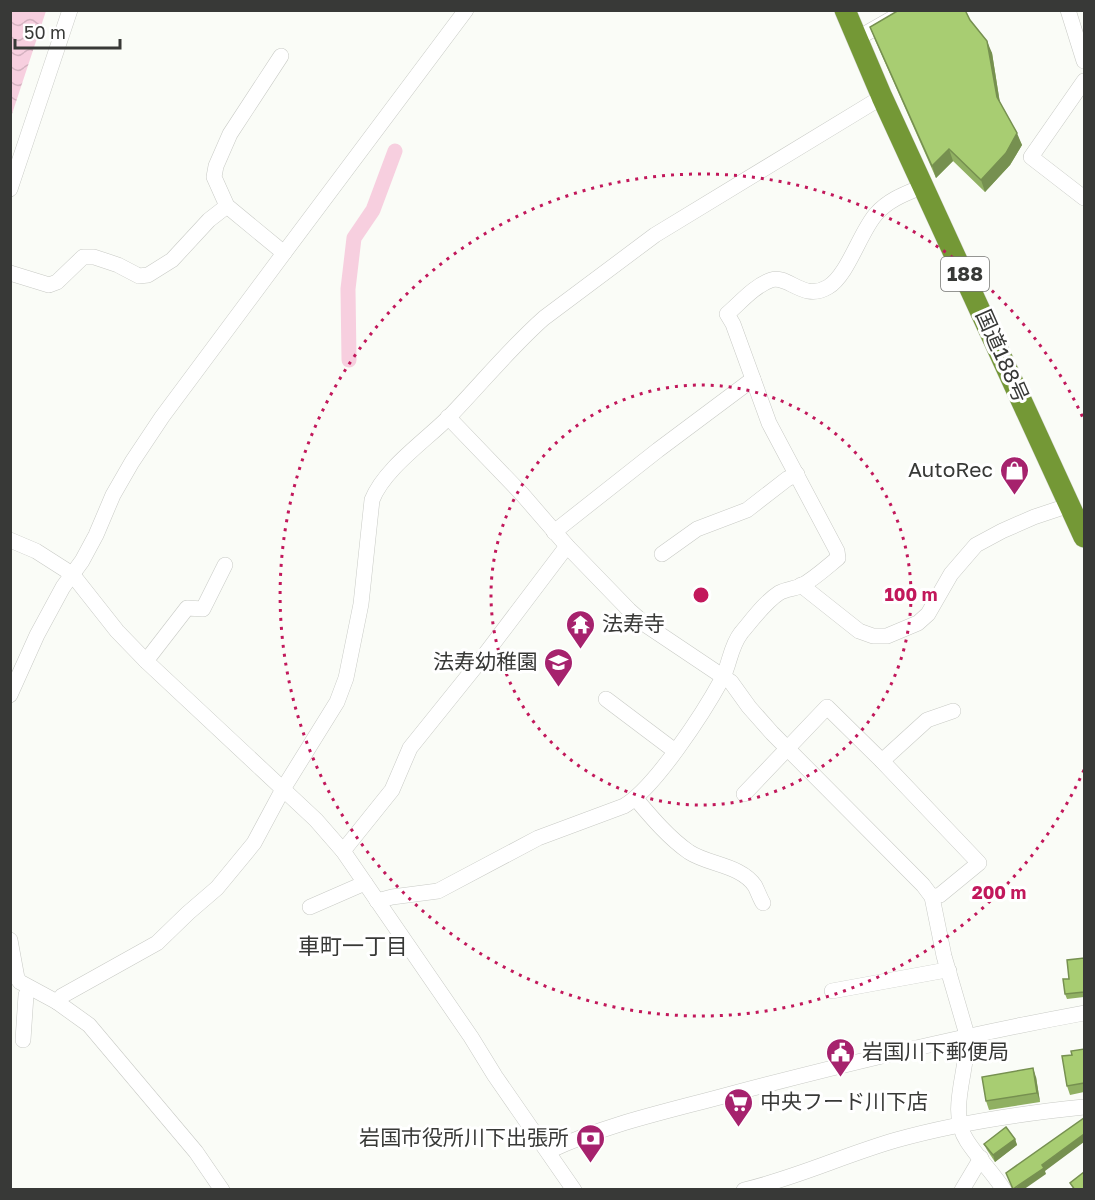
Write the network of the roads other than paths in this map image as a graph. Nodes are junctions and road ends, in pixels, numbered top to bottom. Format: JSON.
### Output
{"nodes":[{"id":1,"x":70,"y":10,"type":"edge"},
{"id":2,"x":466,"y":10,"type":"edge"},
{"id":3,"x":845,"y":10,"type":"edge"},
{"id":4,"x":907,"y":10,"type":"edge"},
{"id":5,"x":1068,"y":10,"type":"edge"},
{"id":6,"x":858,"y":38,"type":"junction"},
{"id":7,"x":280,"y":56,"type":"dead end"},
{"id":8,"x":1084,"y":62,"type":"edge"},
{"id":9,"x":1083,"y":88,"type":"edge"},
{"id":10,"x":882,"y":97,"type":"junction"},
{"id":11,"x":924,"y":186,"type":"junction"},
{"id":12,"x":10,"y":189,"type":"edge"},
{"id":13,"x":1084,"y":198,"type":"edge"},
{"id":14,"x":227,"y":206,"type":"junction"},
{"id":15,"x":284,"y":253,"type":"junction"},
{"id":16,"x":10,"y":273,"type":"edge"},
{"id":17,"x":753,"y":379,"type":"junction"},
{"id":18,"x":448,"y":417,"type":"junction"},
{"id":19,"x":797,"y":474,"type":"junction"},
{"id":20,"x":1077,"y":513,"type":"edge"},
{"id":21,"x":554,"y":532,"type":"junction"},
{"id":22,"x":1084,"y":537,"type":"edge"},
{"id":23,"x":10,"y":540,"type":"edge"},
{"id":24,"x":567,"y":546,"type":"junction"},
{"id":25,"x":662,"y":554,"type":"dead end"},
{"id":26,"x":225,"y":565,"type":"dead end"},
{"id":27,"x":72,"y":574,"type":"junction"},
{"id":28,"x":801,"y":585,"type":"junction"},
{"id":29,"x":146,"y":661,"type":"junction"},
{"id":30,"x":724,"y":676,"type":"junction"},
{"id":31,"x":10,"y":695,"type":"edge"},
{"id":32,"x":606,"y":699,"type":"dead end"},
{"id":33,"x":953,"y":711,"type":"dead end"},
{"id":34,"x":789,"y":749,"type":"junction"},
{"id":35,"x":675,"y":751,"type":"junction"},
{"id":36,"x":882,"y":760,"type":"junction"},
{"id":37,"x":283,"y":789,"type":"junction"},
{"id":38,"x":744,"y":794,"type":"dead end"},
{"id":39,"x":636,"y":799,"type":"junction"},
{"id":40,"x":344,"y":851,"type":"junction"},
{"id":41,"x":365,"y":883,"type":"junction"},
{"id":42,"x":932,"y":897,"type":"junction"},
{"id":43,"x":377,"y":901,"type":"junction"},
{"id":44,"x":763,"y":903,"type":"dead end"},
{"id":45,"x":310,"y":907,"type":"dead end"},
{"id":46,"x":10,"y":940,"type":"edge"},
{"id":47,"x":949,"y":971,"type":"junction"},
{"id":48,"x":21,"y":986,"type":"edge"},
{"id":49,"x":832,"y":991,"type":"dead end"},
{"id":50,"x":57,"y":1002,"type":"junction"},
{"id":51,"x":1084,"y":1013,"type":"edge"},
{"id":52,"x":967,"y":1035,"type":"junction"},
{"id":53,"x":23,"y":1040,"type":"dead end"},
{"id":54,"x":1084,"y":1107,"type":"edge"},
{"id":55,"x":960,"y":1126,"type":"junction"},
{"id":56,"x":549,"y":1152,"type":"junction"},
{"id":57,"x":981,"y":1158,"type":"junction"},
{"id":58,"x":798,"y":1174,"type":"junction"},
{"id":59,"x":222,"y":1190,"type":"edge"},
{"id":60,"x":574,"y":1190,"type":"edge"},
{"id":61,"x":744,"y":1190,"type":"edge"},
{"id":62,"x":783,"y":1190,"type":"edge"},
{"id":63,"x":962,"y":1190,"type":"edge"},
{"id":64,"x":1004,"y":1190,"type":"edge"}],
"edges":[{"from":1,"to":12,"type":"street"},
{"from":2,"to":15,"type":"street"},
{"from":3,"to":6,"type":"highway","name":"国道188号","number":"188"},
{"from":4,"to":6,"type":"street"},
{"from":5,"to":8,"type":"street"},
{"from":6,"to":10,"type":"highway","name":"国道188号","number":"188"},
{"from":7,"to":14,"type":"street"},
{"from":9,"to":13,"type":"street"},
{"from":10,"to":11,"type":"highway","name":"国道188号","number":"188"},
{"from":10,"to":18,"type":"street"},
{"from":11,"to":17,"type":"street"},
{"from":11,"to":20,"type":"highway","name":"国道188号","number":"188"},
{"from":14,"to":15,"type":"street"},
{"from":14,"to":16,"type":"street"},
{"from":15,"to":27,"type":"street"},
{"from":17,"to":19,"type":"street"},
{"from":17,"to":21,"type":"street"},
{"from":18,"to":21,"type":"street"},
{"from":18,"to":37,"type":"street"},
{"from":19,"to":25,"type":"street"},
{"from":19,"to":28,"type":"street"},
{"from":20,"to":22,"type":"highway","name":"国道188号","number":"188"},
{"from":20,"to":28,"type":"street"},
{"from":21,"to":24,"type":"street"},
{"from":23,"to":27,"type":"street"},
{"from":24,"to":30,"type":"street"},
{"from":24,"to":40,"type":"street"},
{"from":26,"to":29,"type":"street"},
{"from":27,"to":29,"type":"street"},
{"from":27,"to":31,"type":"street"},
{"from":28,"to":30,"type":"street"},
{"from":29,"to":37,"type":"street"},
{"from":30,"to":34,"type":"street"},
{"from":30,"to":35,"type":"street"},
{"from":32,"to":35,"type":"street"},
{"from":33,"to":36,"type":"street"},
{"from":34,"to":36,"type":"street"},
{"from":34,"to":38,"type":"street"},
{"from":34,"to":42,"type":"street"},
{"from":35,"to":39,"type":"street"},
{"from":36,"to":42,"type":"street"},
{"from":37,"to":40,"type":"street"},
{"from":37,"to":50,"type":"street"},
{"from":39,"to":43,"type":"street"},
{"from":39,"to":44,"type":"street"},
{"from":40,"to":41,"type":"street"},
{"from":41,"to":43,"type":"street"},
{"from":41,"to":45,"type":"street"},
{"from":42,"to":47,"type":"street"},
{"from":43,"to":56,"type":"street"},
{"from":46,"to":48,"type":"street"},
{"from":47,"to":49,"type":"street"},
{"from":47,"to":52,"type":"street"},
{"from":48,"to":50,"type":"street"},
{"from":48,"to":53,"type":"street"},
{"from":50,"to":59,"type":"street"},
{"from":51,"to":52,"type":"street"},
{"from":52,"to":55,"type":"street"},
{"from":52,"to":56,"type":"street"},
{"from":54,"to":55,"type":"street"},
{"from":55,"to":57,"type":"street"},
{"from":55,"to":58,"type":"street"},
{"from":56,"to":60,"type":"street"},
{"from":57,"to":63,"type":"street"},
{"from":57,"to":64,"type":"street"},
{"from":58,"to":61,"type":"street"},
{"from":58,"to":62,"type":"street"}]}
